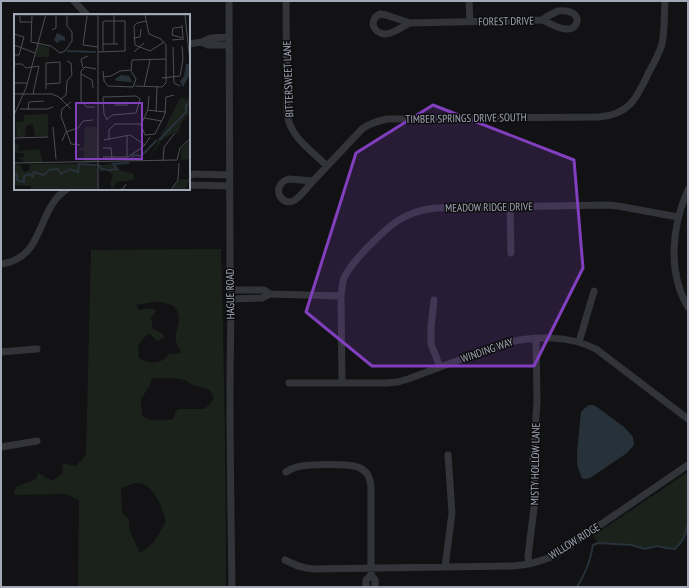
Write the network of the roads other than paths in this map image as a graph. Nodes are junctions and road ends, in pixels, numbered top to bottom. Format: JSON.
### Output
{"nodes":[{"id":1,"x":74,"y":1,"type":"edge"},
{"id":2,"x":229,"y":1,"type":"edge"},
{"id":3,"x":286,"y":1,"type":"edge"},
{"id":4,"x":469,"y":1,"type":"edge"},
{"id":5,"x":665,"y":1,"type":"edge"},
{"id":6,"x":86,"y":14,"type":"edge"},
{"id":7,"x":542,"y":20,"type":"dead end"},
{"id":8,"x":470,"y":22,"type":"junction"},
{"id":9,"x":410,"y":23,"type":"junction"},
{"id":10,"x":229,"y":41,"type":"junction"},
{"id":11,"x":190,"y":44,"type":"edge"},
{"id":12,"x":327,"y":166,"type":"junction"},
{"id":13,"x":230,"y":175,"type":"junction"},
{"id":14,"x":190,"y":176,"type":"edge"},
{"id":15,"x":313,"y":181,"type":"junction"},
{"id":16,"x":190,"y":185,"type":"edge"},
{"id":17,"x":230,"y":186,"type":"junction"},
{"id":18,"x":65,"y":190,"type":"edge"},
{"id":19,"x":688,"y":190,"type":"edge"},
{"id":20,"x":510,"y":207,"type":"junction"},
{"id":21,"x":678,"y":217,"type":"junction"},
{"id":22,"x":511,"y":253,"type":"dead end"},
{"id":23,"x":1,"y":264,"type":"edge"},
{"id":24,"x":231,"y":290,"type":"junction"},
{"id":25,"x":594,"y":291,"type":"dead end"},
{"id":26,"x":270,"y":294,"type":"junction"},
{"id":27,"x":341,"y":296,"type":"junction"},
{"id":28,"x":231,"y":299,"type":"junction"},
{"id":29,"x":434,"y":300,"type":"dead end"},
{"id":30,"x":688,"y":307,"type":"edge"},
{"id":31,"x":536,"y":338,"type":"junction"},
{"id":32,"x":579,"y":342,"type":"junction"},
{"id":33,"x":37,"y":349,"type":"dead end"},
{"id":34,"x":1,"y":352,"type":"edge"},
{"id":35,"x":440,"y":367,"type":"junction"},
{"id":36,"x":289,"y":383,"type":"dead end"},
{"id":37,"x":342,"y":383,"type":"junction"},
{"id":38,"x":688,"y":419,"type":"edge"},
{"id":39,"x":37,"y":441,"type":"dead end"},
{"id":40,"x":1,"y":447,"type":"edge"},
{"id":41,"x":448,"y":455,"type":"dead end"},
{"id":42,"x":688,"y":465,"type":"edge"},
{"id":43,"x":286,"y":472,"type":"dead end"},
{"id":44,"x":285,"y":560,"type":"dead end"},
{"id":45,"x":529,"y":564,"type":"junction"},
{"id":46,"x":445,"y":567,"type":"junction"},
{"id":47,"x":372,"y":572,"type":"junction"},
{"id":48,"x":232,"y":587,"type":"edge"},
{"id":49,"x":366,"y":587,"type":"edge"},
{"id":50,"x":375,"y":587,"type":"edge"}],
"edges":[{"from":1,"to":6,"type":"street"},
{"from":2,"to":10,"type":"street","name":"HAGUE ROAD"},
{"from":3,"to":12,"type":"street","name":"BITTERSWEET LANE"},
{"from":4,"to":8,"type":"street","name":"FOREST DRIVE"},
{"from":5,"to":12,"type":"street","name":"TIMBER SPRINGS DRIVE SOUTH"},
{"from":7,"to":8,"type":"street","name":"FOREST DRIVE"},
{"from":8,"to":9,"type":"street","name":"FOREST DRIVE"},
{"from":9,"to":9,"type":"street","name":"FOREST DRIVE"},
{"from":10,"to":11,"type":"street"},
{"from":10,"to":13,"type":"street","name":"HAGUE ROAD"},
{"from":12,"to":15,"type":"street","name":"TIMBER SPRINGS DRIVE SOUTH"},
{"from":13,"to":14,"type":"street"},
{"from":13,"to":17,"type":"street","name":"HAGUE ROAD"},
{"from":15,"to":15,"type":"street","name":"TIMBER SPRINGS DRIVE SOUTH"},
{"from":16,"to":17,"type":"street"},
{"from":17,"to":24,"type":"street","name":"HAGUE ROAD"},
{"from":18,"to":23,"type":"street"},
{"from":19,"to":21,"type":"street"},
{"from":20,"to":21,"type":"street","name":"MEADOW RIDGE DRIVE"},
{"from":20,"to":22,"type":"street"},
{"from":20,"to":27,"type":"street","name":"MEADOW RIDGE DRIVE"},
{"from":21,"to":30,"type":"street"},
{"from":24,"to":26,"type":"street"},
{"from":24,"to":28,"type":"street","name":"HAGUE ROAD"},
{"from":25,"to":32,"type":"street"},
{"from":26,"to":27,"type":"street"},
{"from":26,"to":28,"type":"street"},
{"from":27,"to":37,"type":"street","name":"MEADOW RIDGE DRIVE"},
{"from":28,"to":48,"type":"street","name":"HAGUE ROAD"},
{"from":29,"to":35,"type":"street"},
{"from":31,"to":32,"type":"street","name":"WINDING WAY"},
{"from":31,"to":35,"type":"street","name":"WINDING WAY"},
{"from":31,"to":45,"type":"street","name":"MISTY HOLLOW LANE"},
{"from":32,"to":38,"type":"street","name":"WINDING WAY"},
{"from":33,"to":34,"type":"street"},
{"from":35,"to":37,"type":"street","name":"WINDING WAY"},
{"from":36,"to":37,"type":"street","name":"WINDING WAY"},
{"from":39,"to":40,"type":"street"},
{"from":41,"to":46,"type":"street"},
{"from":42,"to":45,"type":"street","name":"WILLOW RIDGE"},
{"from":43,"to":47,"type":"street"},
{"from":44,"to":47,"type":"street","name":"WILLOW RIDGE"},
{"from":45,"to":46,"type":"street","name":"WILLOW RIDGE"},
{"from":46,"to":47,"type":"street","name":"WILLOW RIDGE"},
{"from":47,"to":49,"type":"street"},
{"from":47,"to":50,"type":"street"}]}
